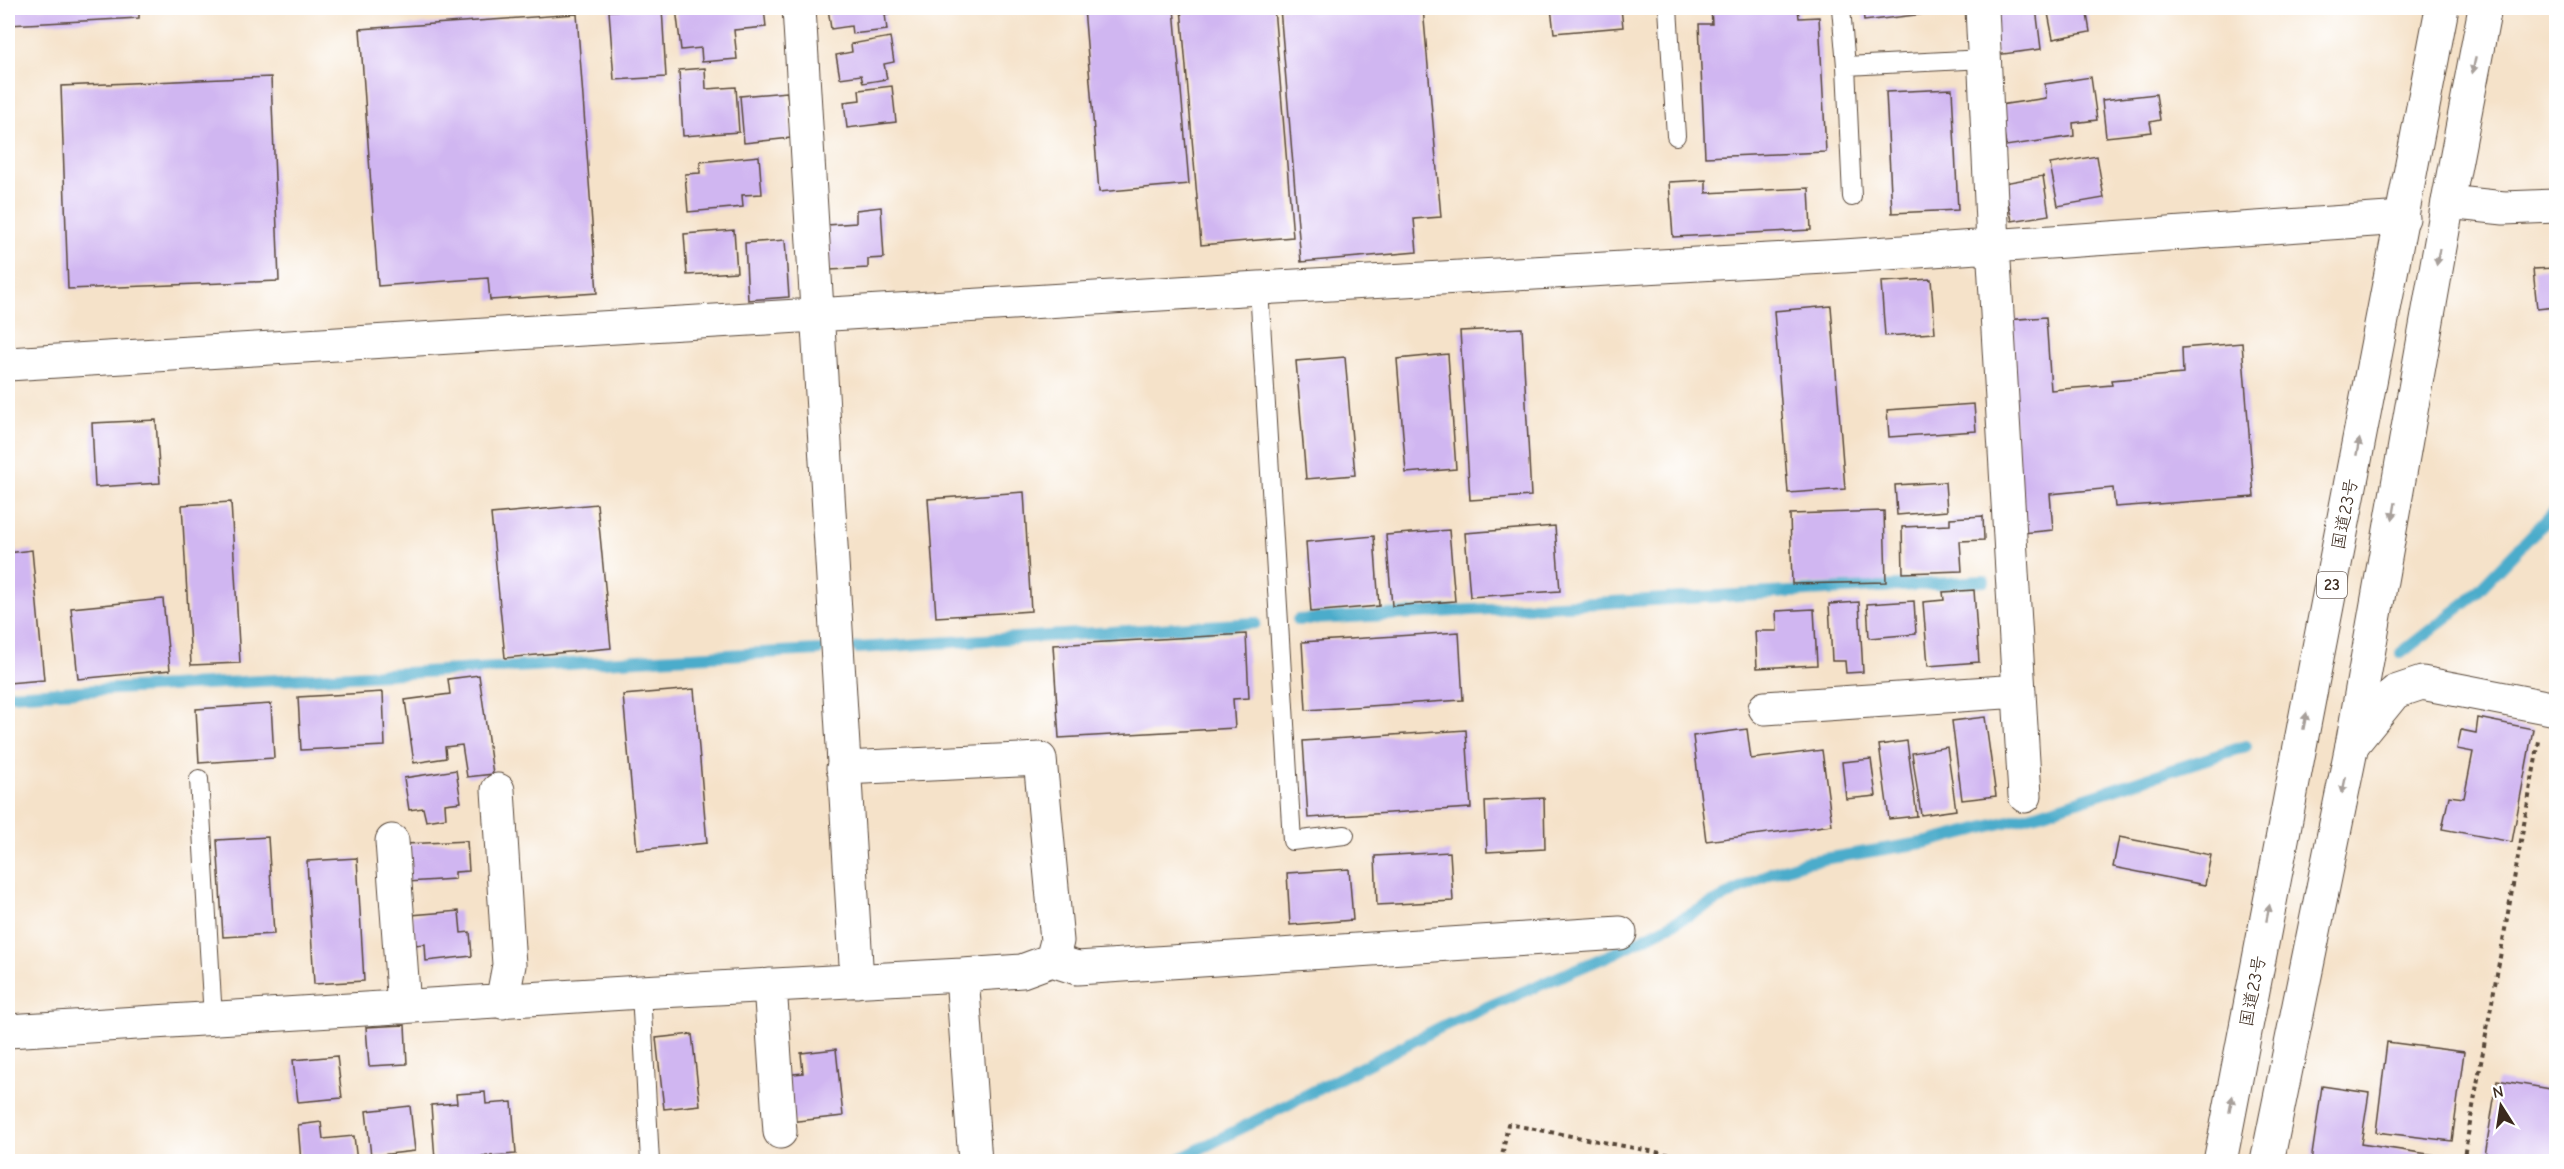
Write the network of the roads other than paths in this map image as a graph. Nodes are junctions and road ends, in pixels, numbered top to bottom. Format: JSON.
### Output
{"nodes":[{"id":1,"x":799,"y":8,"type":"edge"},
{"id":2,"x":1668,"y":8,"type":"edge"},
{"id":3,"x":1841,"y":8,"type":"edge"},
{"id":4,"x":1982,"y":8,"type":"edge"},
{"id":5,"x":2442,"y":8,"type":"edge"},
{"id":6,"x":2486,"y":8,"type":"edge"},
{"id":7,"x":1985,"y":59,"type":"junction"},
{"id":8,"x":1845,"y":66,"type":"junction"},
{"id":9,"x":1676,"y":136,"type":"dead end"},
{"id":10,"x":1852,"y":197,"type":"dead end"},
{"id":11,"x":2448,"y":202,"type":"junction"},
{"id":12,"x":2556,"y":206,"type":"edge"},
{"id":13,"x":2403,"y":218,"type":"junction"},
{"id":14,"x":1993,"y":244,"type":"junction"},
{"id":15,"x":1259,"y":288,"type":"junction"},
{"id":16,"x":815,"y":315,"type":"junction"},
{"id":17,"x":8,"y":364,"type":"edge"},
{"id":18,"x":2019,"y":692,"type":"junction"},
{"id":19,"x":1765,"y":708,"type":"dead end"},
{"id":20,"x":2551,"y":708,"type":"edge"},
{"id":21,"x":2352,"y":745,"type":"junction"},
{"id":22,"x":843,"y":768,"type":"junction"},
{"id":23,"x":199,"y":779,"type":"dead end"},
{"id":24,"x":498,"y":790,"type":"dead end"},
{"id":25,"x":2025,"y":796,"type":"dead end"},
{"id":26,"x":1345,"y":835,"type":"dead end"},
{"id":27,"x":392,"y":841,"type":"dead end"},
{"id":28,"x":1620,"y":933,"type":"dead end"},
{"id":29,"x":1052,"y":960,"type":"junction"},
{"id":30,"x":962,"y":975,"type":"junction"},
{"id":31,"x":856,"y":981,"type":"junction"},
{"id":32,"x":770,"y":985,"type":"junction"},
{"id":33,"x":641,"y":992,"type":"junction"},
{"id":34,"x":501,"y":1002,"type":"junction"},
{"id":35,"x":404,"y":1007,"type":"junction"},
{"id":36,"x":213,"y":1018,"type":"junction"},
{"id":37,"x":8,"y":1031,"type":"edge"},
{"id":38,"x":780,"y":1132,"type":"dead end"},
{"id":39,"x":650,"y":1161,"type":"edge"},
{"id":40,"x":975,"y":1161,"type":"edge"},
{"id":41,"x":2220,"y":1161,"type":"edge"},
{"id":42,"x":2267,"y":1161,"type":"edge"}],
"edges":[{"from":1,"to":16,"type":"main road"},
{"from":2,"to":9,"type":"lane"},
{"from":3,"to":8,"type":"lane"},
{"from":4,"to":7,"type":"main road"},
{"from":5,"to":13,"type":"main road","name":"国道23号","number":"23"},
{"from":6,"to":11,"type":"main road","one_way":true},
{"from":7,"to":8,"type":"lane"},
{"from":7,"to":14,"type":"main road"},
{"from":8,"to":10,"type":"lane"},
{"from":11,"to":12,"type":"main road"},
{"from":11,"to":21,"type":"main road","one_way":true},
{"from":13,"to":14,"type":"main road"},
{"from":41,"to":13,"type":"main road","name":"国道23号","number":"23","one_way":true},
{"from":14,"to":15,"type":"main road"},
{"from":14,"to":18,"type":"main road"},
{"from":15,"to":16,"type":"main road"},
{"from":15,"to":26,"type":"lane"},
{"from":16,"to":17,"type":"main road"},
{"from":16,"to":22,"type":"main road"},
{"from":18,"to":19,"type":"main road"},
{"from":18,"to":25,"type":"main road"},
{"from":20,"to":21,"type":"main road"},
{"from":21,"to":42,"type":"main road","one_way":true},
{"from":22,"to":29,"type":"main road"},
{"from":22,"to":31,"type":"main road"},
{"from":23,"to":36,"type":"lane"},
{"from":24,"to":34,"type":"main road"},
{"from":27,"to":35,"type":"main road"},
{"from":28,"to":29,"type":"main road"},
{"from":29,"to":30,"type":"main road"},
{"from":30,"to":31,"type":"main road"},
{"from":30,"to":40,"type":"main road"},
{"from":31,"to":32,"type":"main road"},
{"from":32,"to":33,"type":"main road"},
{"from":32,"to":38,"type":"main road"},
{"from":33,"to":34,"type":"main road"},
{"from":33,"to":39,"type":"lane"},
{"from":34,"to":35,"type":"main road"},
{"from":35,"to":36,"type":"main road"},
{"from":36,"to":37,"type":"main road"}]}
